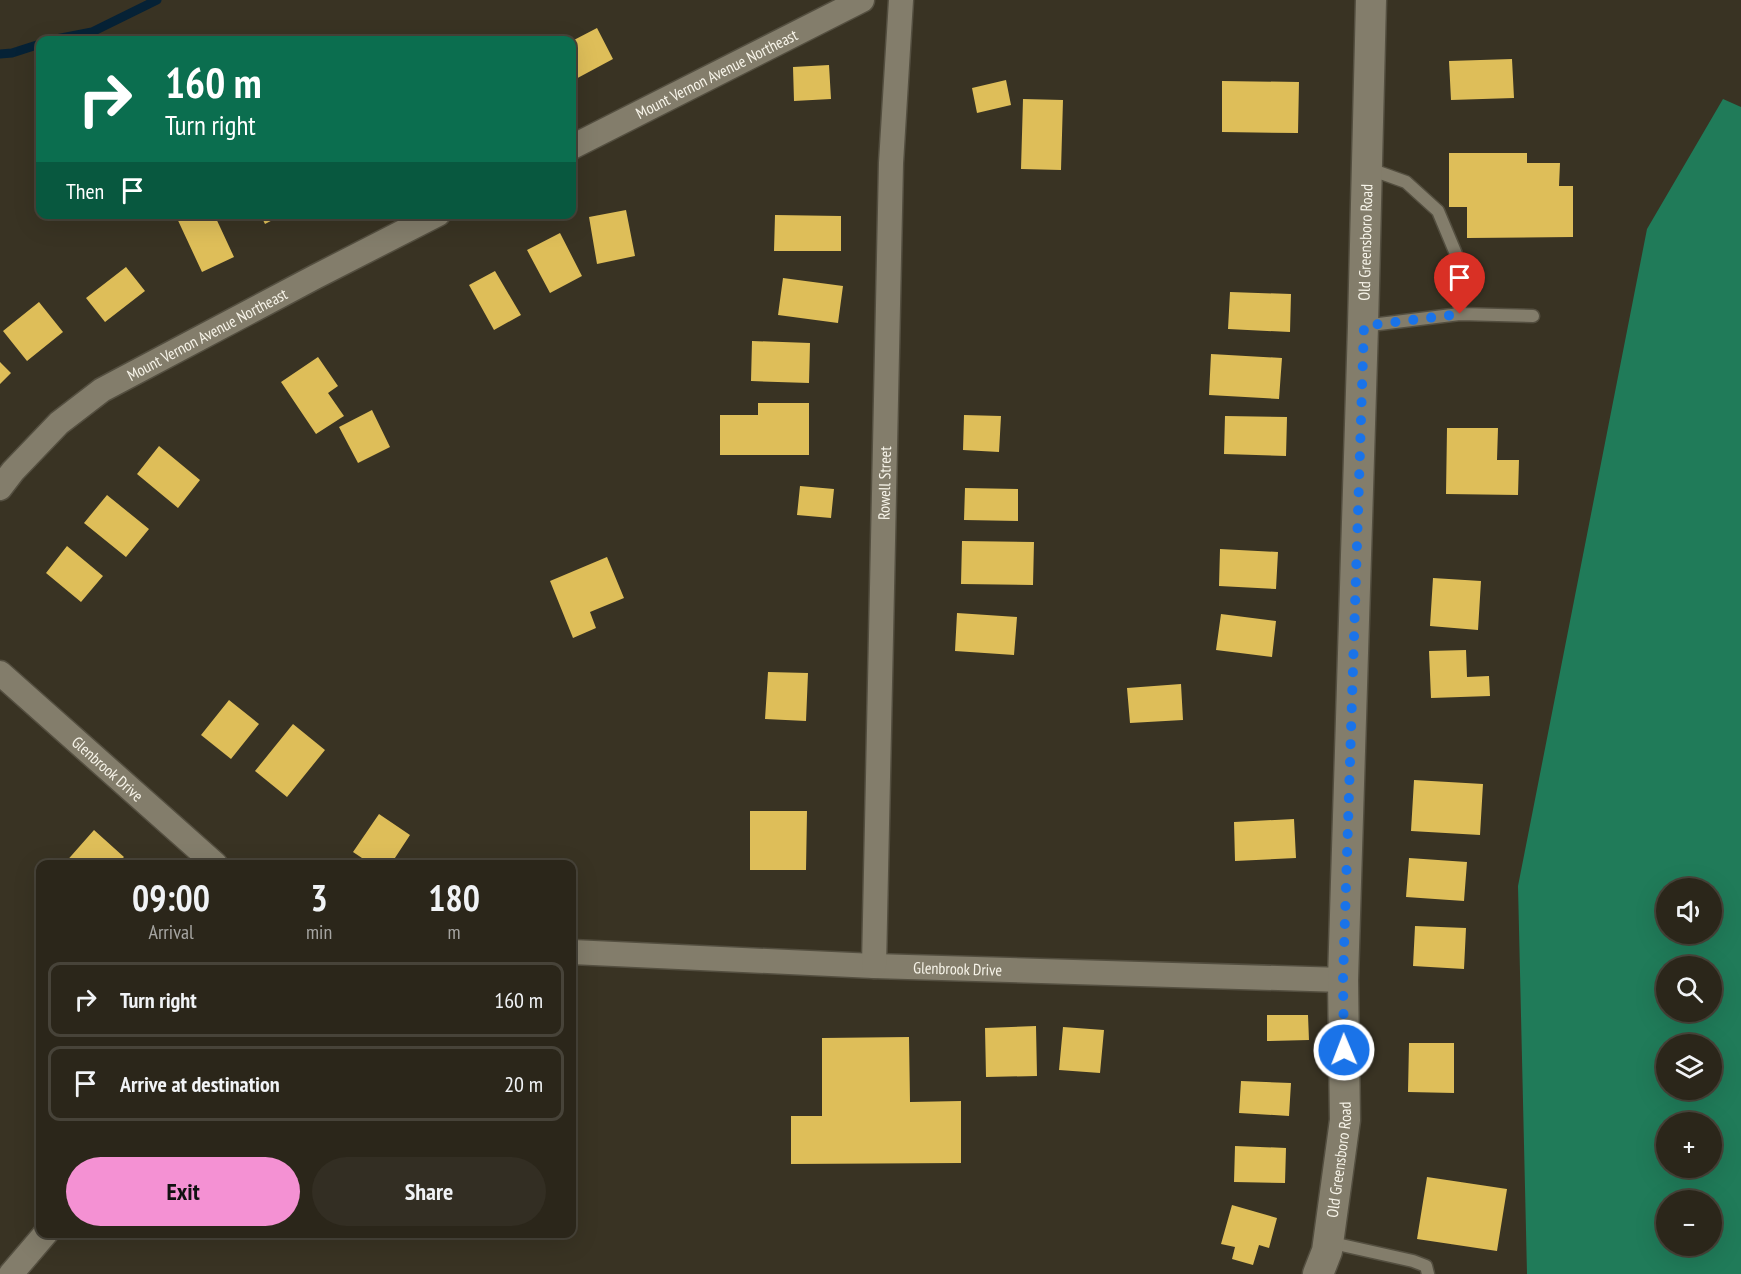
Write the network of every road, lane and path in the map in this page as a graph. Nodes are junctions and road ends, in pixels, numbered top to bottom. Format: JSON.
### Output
{"nodes":[{"id":1,"x":862,"y":0,"type":"edge"},
{"id":2,"x":901,"y":0,"type":"edge"},
{"id":3,"x":1371,"y":0,"type":"edge"},
{"id":4,"x":576,"y":145,"type":"edge"},
{"id":5,"x":1366,"y":167,"type":"junction"},
{"id":6,"x":428,"y":219,"type":"edge"},
{"id":7,"x":1460,"y":314,"type":"junction"},
{"id":8,"x":1533,"y":316,"type":"dead end"},
{"id":9,"x":1364,"y":326,"type":"junction"},
{"id":10,"x":0,"y":488,"type":"edge"},
{"id":11,"x":0,"y":673,"type":"edge"},
{"id":12,"x":210,"y":860,"type":"edge"},
{"id":13,"x":576,"y":952,"type":"edge"},
{"id":14,"x":874,"y":966,"type":"junction"},
{"id":15,"x":1343,"y":980,"type":"junction"},
{"id":16,"x":42,"y":1238,"type":"edge"},
{"id":17,"x":1328,"y":1242,"type":"junction"},
{"id":18,"x":12,"y":1274,"type":"edge"},
{"id":19,"x":1318,"y":1274,"type":"edge"},
{"id":20,"x":1428,"y":1274,"type":"edge"}],
"edges":[{"from":1,"to":4,"type":"street","name":"Mount Vernon Avenue Northeast"},
{"from":2,"to":14,"type":"street","name":"Rowell Street"},
{"from":3,"to":5,"type":"street","name":"Old Greensboro Road"},
{"from":5,"to":7,"type":"lane"},
{"from":5,"to":9,"type":"street","name":"Old Greensboro Road"},
{"from":6,"to":10,"type":"street","name":"Mount Vernon Avenue Northeast"},
{"from":7,"to":8,"type":"lane"},
{"from":7,"to":9,"type":"lane"},
{"from":9,"to":15,"type":"street","name":"Old Greensboro Road"},
{"from":11,"to":12,"type":"street","name":"Glenbrook Drive"},
{"from":13,"to":14,"type":"street","name":"Glenbrook Drive"},
{"from":14,"to":15,"type":"street","name":"Glenbrook Drive"},
{"from":15,"to":17,"type":"street","name":"Old Greensboro Road"},
{"from":16,"to":18,"type":"street"},
{"from":17,"to":19,"type":"street","name":"Old Greensboro Road"},
{"from":17,"to":20,"type":"lane"}]}
